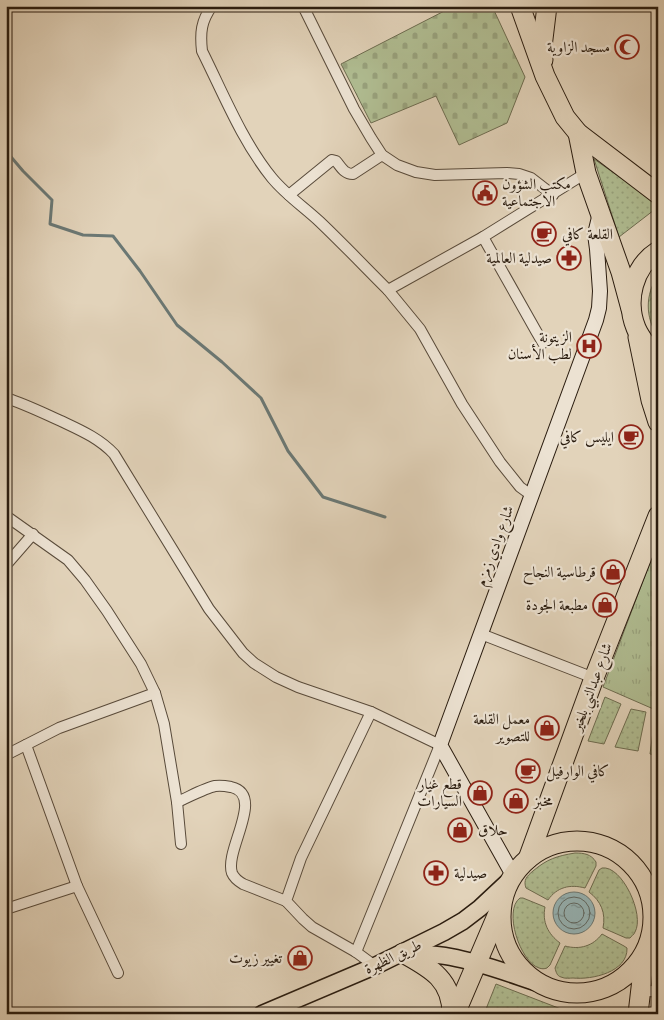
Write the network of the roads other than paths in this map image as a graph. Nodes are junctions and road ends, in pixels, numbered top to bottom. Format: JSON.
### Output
{"nodes":[{"id":1,"x":212,"y":6,"type":"edge"},
{"id":2,"x":303,"y":6,"type":"edge"},
{"id":3,"x":520,"y":6,"type":"edge"},
{"id":4,"x":535,"y":6,"type":"edge"},
{"id":5,"x":548,"y":6,"type":"edge"},
{"id":6,"x":545,"y":76,"type":"junction"},
{"id":7,"x":578,"y":133,"type":"junction"},
{"id":8,"x":382,"y":155,"type":"junction"},
{"id":9,"x":586,"y":173,"type":"junction"},
{"id":10,"x":658,"y":194,"type":"edge"},
{"id":11,"x":289,"y":195,"type":"junction"},
{"id":12,"x":553,"y":195,"type":"junction"},
{"id":13,"x":600,"y":213,"type":"junction"},
{"id":14,"x":483,"y":237,"type":"junction"},
{"id":15,"x":658,"y":250,"type":"edge"},
{"id":16,"x":388,"y":290,"type":"junction"},
{"id":17,"x":631,"y":309,"type":"junction"},
{"id":18,"x":636,"y":331,"type":"junction"},
{"id":19,"x":543,"y":343,"type":"dead end"},
{"id":20,"x":658,"y":356,"type":"edge"},
{"id":21,"x":6,"y":398,"type":"edge"},
{"id":22,"x":658,"y":422,"type":"edge"},
{"id":23,"x":531,"y":495,"type":"junction"},
{"id":24,"x":6,"y":516,"type":"edge"},
{"id":25,"x":658,"y":516,"type":"edge"},
{"id":26,"x":33,"y":534,"type":"junction"},
{"id":27,"x":6,"y":565,"type":"edge"},
{"id":28,"x":481,"y":634,"type":"junction"},
{"id":29,"x":594,"y":678,"type":"junction"},
{"id":30,"x":155,"y":693,"type":"junction"},
{"id":31,"x":371,"y":712,"type":"junction"},
{"id":32,"x":26,"y":745,"type":"junction"},
{"id":33,"x":440,"y":745,"type":"junction"},
{"id":34,"x":6,"y":755,"type":"edge"},
{"id":35,"x":176,"y":802,"type":"junction"},
{"id":36,"x":182,"y":844,"type":"dead end"},
{"id":37,"x":528,"y":859,"type":"junction"},
{"id":38,"x":512,"y":877,"type":"junction"},
{"id":39,"x":77,"y":886,"type":"junction"},
{"id":40,"x":658,"y":890,"type":"edge"},
{"id":41,"x":286,"y":901,"type":"junction"},
{"id":42,"x":502,"y":903,"type":"junction"},
{"id":43,"x":6,"y":909,"type":"edge"},
{"id":44,"x":653,"y":920,"type":"junction"},
{"id":45,"x":646,"y":944,"type":"junction"},
{"id":46,"x":356,"y":952,"type":"junction"},
{"id":47,"x":403,"y":953,"type":"junction"},
{"id":48,"x":477,"y":963,"type":"junction"},
{"id":49,"x":375,"y":966,"type":"junction"},
{"id":50,"x":118,"y":973,"type":"dead end"},
{"id":51,"x":544,"y":985,"type":"junction"},
{"id":52,"x":650,"y":991,"type":"edge"},
{"id":53,"x":262,"y":1014,"type":"edge"},
{"id":54,"x":454,"y":1014,"type":"edge"},
{"id":55,"x":638,"y":1014,"type":"edge"}],
"edges":[{"from":1,"to":11,"type":"street"},
{"from":2,"to":8,"type":"street"},
{"from":3,"to":6,"type":"highway"},
{"from":4,"to":5,"type":"street"},
{"from":5,"to":6,"type":"highway"},
{"from":6,"to":7,"type":"highway"},
{"from":7,"to":9,"type":"highway"},
{"from":7,"to":10,"type":"highway"},
{"from":8,"to":11,"type":"street"},
{"from":8,"to":12,"type":"street"},
{"from":9,"to":12,"type":"street"},
{"from":9,"to":13,"type":"highway"},
{"from":11,"to":16,"type":"street"},
{"from":12,"to":14,"type":"street"},
{"from":13,"to":17,"type":"highway"},
{"from":13,"to":23,"type":"main road","name":"شارع وادي زمزم"},
{"from":14,"to":16,"type":"street"},
{"from":14,"to":19,"type":"street"},
{"from":15,"to":17,"type":"highway"},
{"from":16,"to":23,"type":"street"},
{"from":17,"to":18,"type":"highway"},
{"from":18,"to":20,"type":"highway"},
{"from":18,"to":22,"type":"highway"},
{"from":21,"to":31,"type":"street"},
{"from":23,"to":28,"type":"main road","name":"شارع وادي زمزم"},
{"from":24,"to":26,"type":"street"},
{"from":25,"to":29,"type":"highway","name":"شارع عبدالنبي بلخير"},
{"from":26,"to":27,"type":"street"},
{"from":26,"to":30,"type":"street"},
{"from":28,"to":29,"type":"street"},
{"from":28,"to":33,"type":"main road","name":"شارع وادي زمزم"},
{"from":29,"to":37,"type":"highway","name":"شارع عبدالنبي بلخير"},
{"from":30,"to":32,"type":"street"},
{"from":30,"to":35,"type":"street"},
{"from":31,"to":33,"type":"street"},
{"from":31,"to":41,"type":"street"},
{"from":32,"to":34,"type":"street"},
{"from":32,"to":39,"type":"street"},
{"from":33,"to":38,"type":"main road"},
{"from":33,"to":46,"type":"street"},
{"from":35,"to":36,"type":"street"},
{"from":35,"to":41,"type":"street"},
{"from":37,"to":38,"type":"highway"},
{"from":37,"to":44,"type":"highway"},
{"from":38,"to":42,"type":"highway"},
{"from":38,"to":47,"type":"main road","name":"طريق الظهرة"},
{"from":39,"to":43,"type":"street"},
{"from":39,"to":50,"type":"street"},
{"from":40,"to":44,"type":"highway"},
{"from":41,"to":46,"type":"street"},
{"from":42,"to":48,"type":"highway"},
{"from":42,"to":51,"type":"highway"},
{"from":44,"to":45,"type":"highway"},
{"from":45,"to":51,"type":"highway"},
{"from":45,"to":52,"type":"highway"},
{"from":46,"to":49,"type":"street"},
{"from":47,"to":48,"type":"main road"},
{"from":47,"to":49,"type":"main road","name":"طريق الظهرة"},
{"from":47,"to":54,"type":"highway"},
{"from":48,"to":51,"type":"main road"},
{"from":48,"to":54,"type":"highway"},
{"from":49,"to":53,"type":"main road","name":"طريق الظهرة"},
{"from":52,"to":55,"type":"highway"}]}
